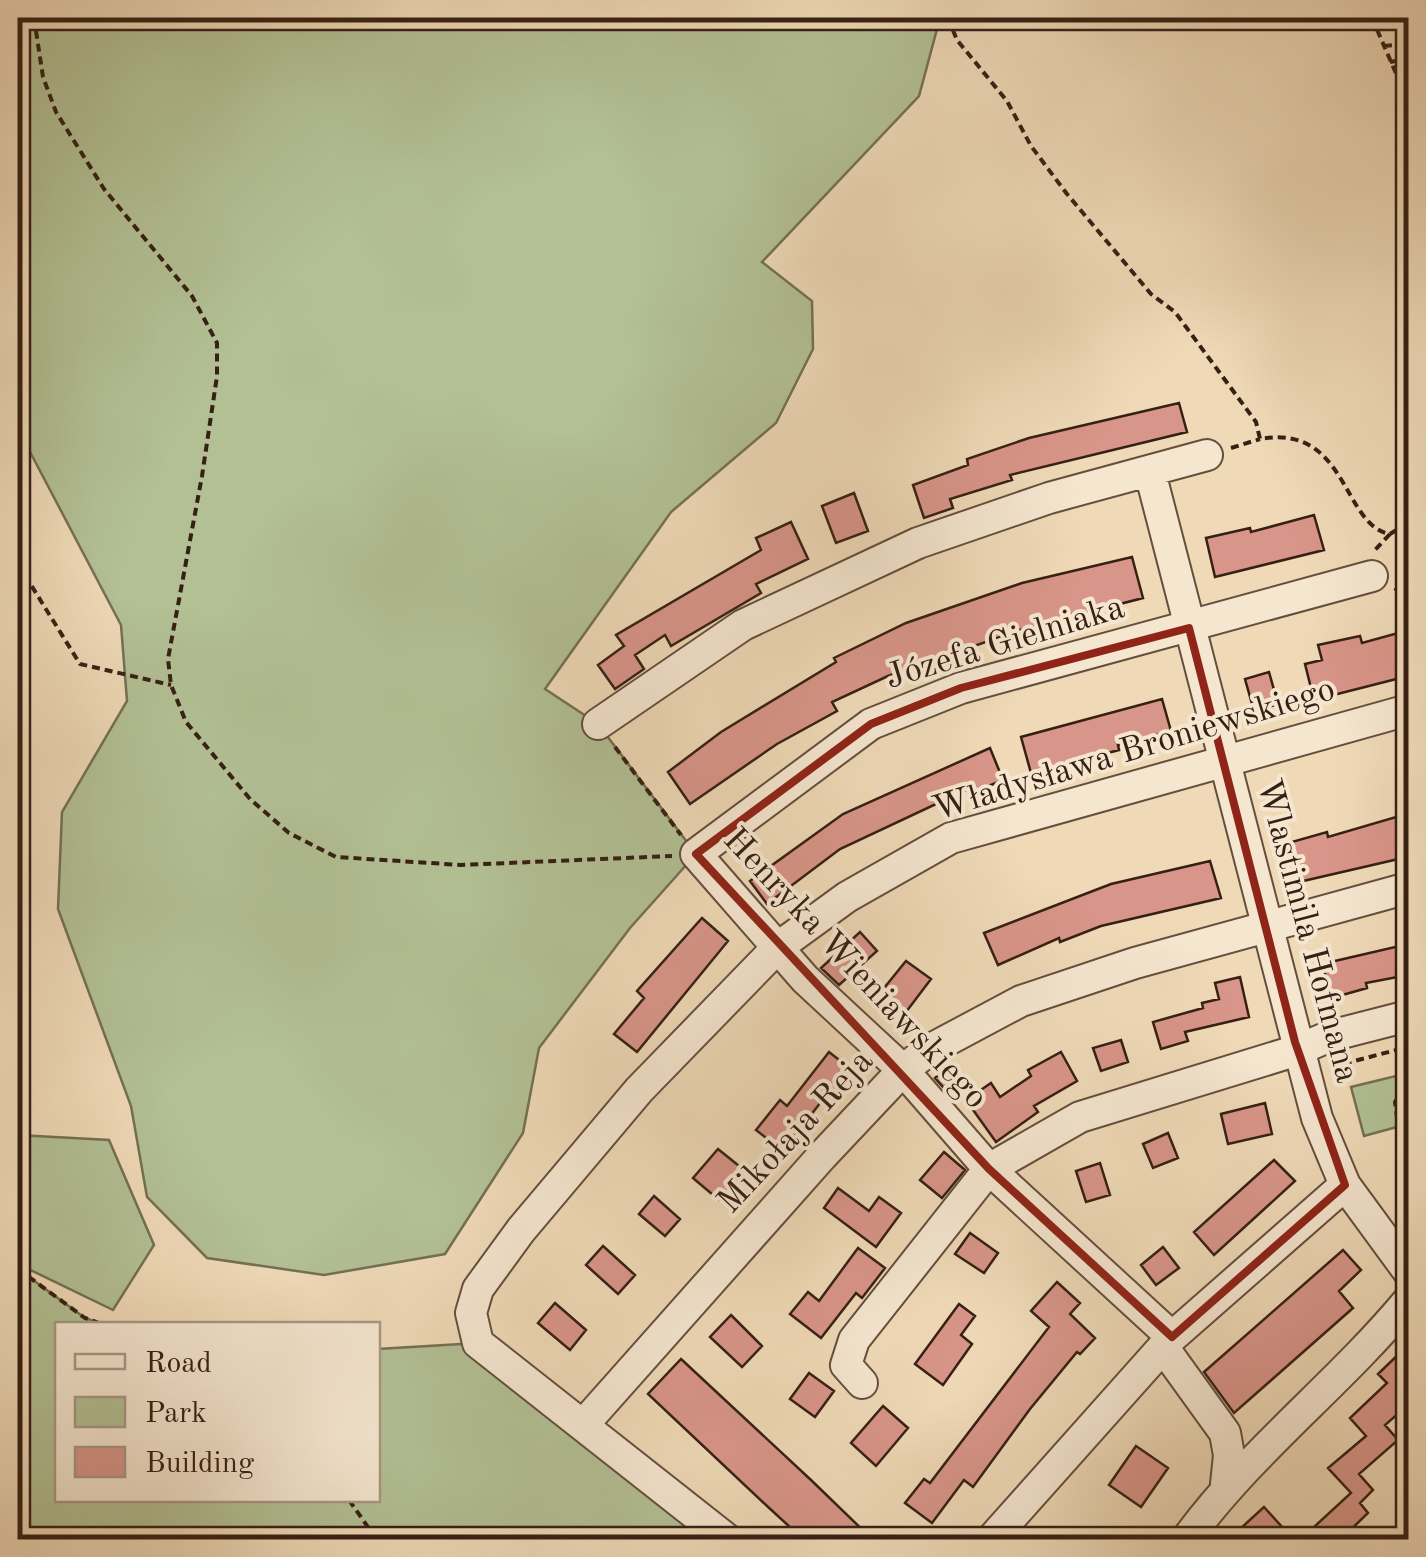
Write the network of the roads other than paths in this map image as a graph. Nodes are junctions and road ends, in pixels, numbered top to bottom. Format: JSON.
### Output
{"nodes":[{"id":1,"x":1207,"y":455,"type":"dead end"},
{"id":2,"x":1150,"y":472,"type":"junction"},
{"id":3,"x":1372,"y":576,"type":"road end"},
{"id":4,"x":1189,"y":628,"type":"junction"},
{"id":5,"x":1408,"y":710,"type":"edge"},
{"id":6,"x":598,"y":724,"type":"road end"},
{"id":7,"x":1224,"y":763,"type":"junction"},
{"id":8,"x":696,"y":854,"type":"joint"},
{"id":9,"x":1408,"y":888,"type":"edge"},
{"id":10,"x":1266,"y":927,"type":"junction"},
{"id":11,"x":777,"y":948,"type":"junction"},
{"id":12,"x":1408,"y":1016,"type":"edge"},
{"id":13,"x":1302,"y":1064,"type":"junction"},
{"id":14,"x":903,"y":1070,"type":"junction"},
{"id":15,"x":989,"y":1169,"type":"junction"},
{"id":16,"x":1345,"y":1186,"type":"junction"},
{"id":17,"x":1408,"y":1271,"type":"edge"},
{"id":18,"x":1408,"y":1301,"type":"edge"},
{"id":19,"x":1168,"y":1342,"type":"junction"},
{"id":20,"x":862,"y":1384,"type":"dead end"},
{"id":21,"x":583,"y":1425,"type":"junction"},
{"id":22,"x":1226,"y":1484,"type":"junction"},
{"id":23,"x":728,"y":1540,"type":"edge"},
{"id":24,"x":991,"y":1540,"type":"edge"},
{"id":25,"x":1186,"y":1540,"type":"edge"}],
"edges":[{"from":1,"to":2,"type":"street"},
{"from":2,"to":4,"type":"street","name":"Wlastimila Hofmana"},
{"from":2,"to":6,"type":"street"},
{"from":3,"to":4,"type":"street","name":"Józefa Gielniaka"},
{"from":4,"to":7,"type":"street","name":"Wlastimila Hofmana"},
{"from":4,"to":8,"type":"street","name":"Józefa Gielniaka"},
{"from":5,"to":7,"type":"street","name":"Władysława Broniewskiego"},
{"from":7,"to":10,"type":"street","name":"Wlastimila Hofmana"},
{"from":7,"to":11,"type":"street","name":"Władysława Broniewskiego"},
{"from":8,"to":11,"type":"street","name":"Henryka Wieniawskiego"},
{"from":9,"to":10,"type":"street","name":"Mikołaja Reja"},
{"from":10,"to":13,"type":"street","name":"Wlastimila Hofmana"},
{"from":10,"to":14,"type":"street","name":"Mikołaja Reja"},
{"from":11,"to":14,"type":"street","name":"Henryka Wieniawskiego"},
{"from":11,"to":21,"type":"street","name":"Władysława Broniewskiego"},
{"from":12,"to":13,"type":"street"},
{"from":13,"to":15,"type":"street"},
{"from":13,"to":16,"type":"street","name":"Wlastimila Hofmana"},
{"from":14,"to":15,"type":"street","name":"Henryka Wieniawskiego"},
{"from":14,"to":21,"type":"street","name":"Mikołaja Reja"},
{"from":15,"to":19,"type":"street","name":"Henryka Wieniawskiego"},
{"from":15,"to":20,"type":"street"},
{"from":16,"to":17,"type":"street","name":"Wlastimila Hofmana"},
{"from":16,"to":19,"type":"street"},
{"from":18,"to":22,"type":"street"},
{"from":19,"to":22,"type":"street","name":"Henryka Wieniawskiego"},
{"from":19,"to":24,"type":"street"},
{"from":21,"to":23,"type":"street","name":"Władysława Broniewskiego"},
{"from":22,"to":25,"type":"street"}]}
